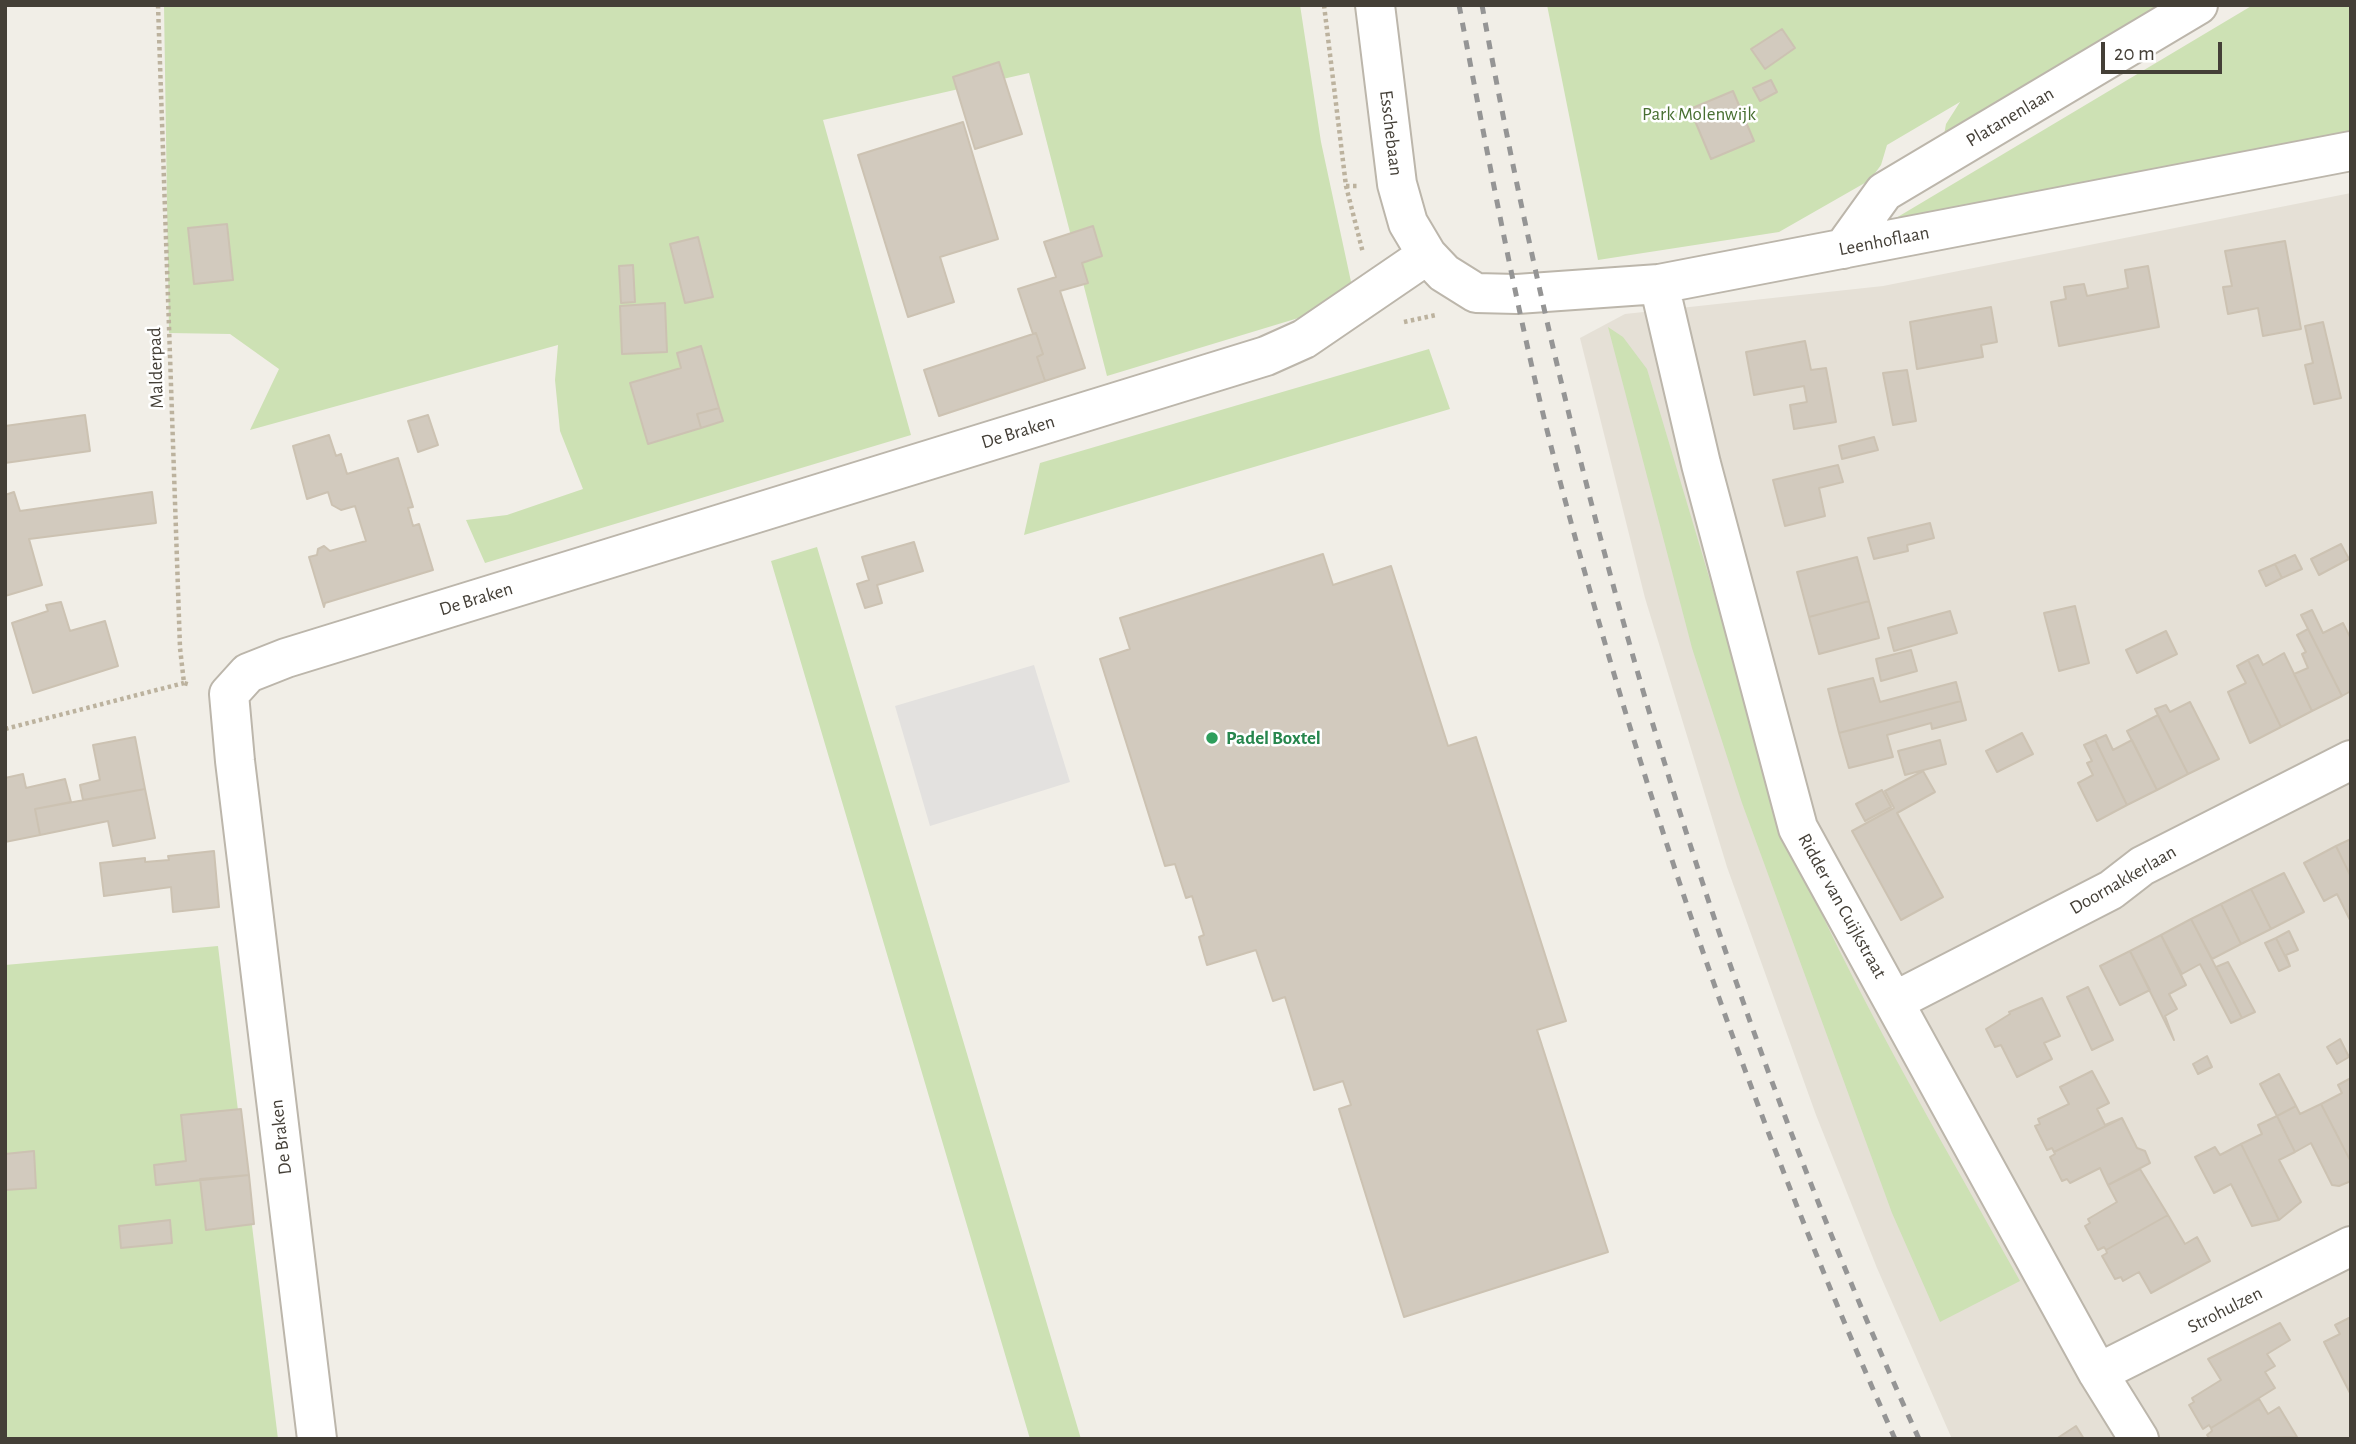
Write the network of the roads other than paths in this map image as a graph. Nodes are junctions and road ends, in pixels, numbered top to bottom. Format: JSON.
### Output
{"nodes":[{"id":1,"x":1375,"y":5,"type":"edge"},
{"id":2,"x":2198,"y":5,"type":"edge"},
{"id":3,"x":2351,"y":151,"type":"edge"},
{"id":4,"x":1843,"y":250,"type":"junction"},
{"id":5,"x":1427,"y":255,"type":"junction"},
{"id":6,"x":1659,"y":284,"type":"junction"},
{"id":7,"x":2351,"y":760,"type":"edge"},
{"id":8,"x":1895,"y":1002,"type":"junction"},
{"id":9,"x":2351,"y":1247,"type":"edge"},
{"id":10,"x":2098,"y":1373,"type":"junction"},
{"id":11,"x":317,"y":1439,"type":"edge"},
{"id":12,"x":2139,"y":1439,"type":"edge"}],
"edges":[{"from":1,"to":5,"type":"street","name":"Esschebaan"},
{"from":2,"to":4,"type":"street","name":"Platanenlaan"},
{"from":3,"to":4,"type":"street","name":"Leenhoflaan"},
{"from":4,"to":6,"type":"street","name":"Leenhoflaan"},
{"from":5,"to":6,"type":"street","name":"Leenhoflaan"},
{"from":5,"to":11,"type":"street","name":"De Braken"},
{"from":6,"to":8,"type":"street","name":"Ridder van Cuijkstraat"},
{"from":7,"to":8,"type":"street","name":"Doornakkerlaan"},
{"from":8,"to":10,"type":"street","name":"Ridder van Cuijkstraat"},
{"from":9,"to":10,"type":"street","name":"Strohulzen"},
{"from":10,"to":12,"type":"street","name":"Ridder van Cuijkstraat"}]}
